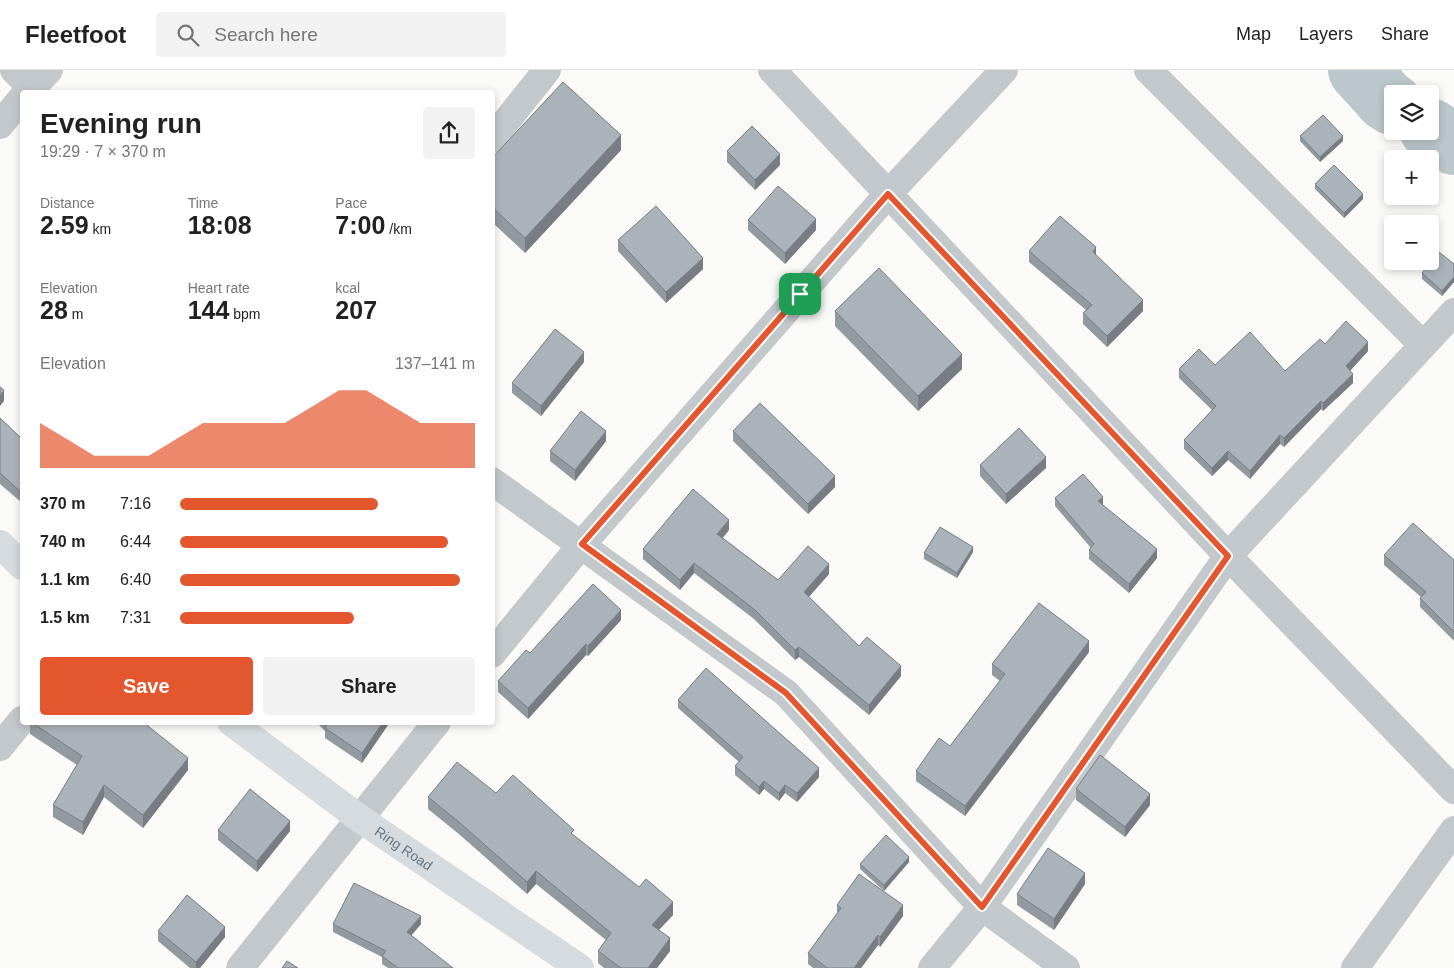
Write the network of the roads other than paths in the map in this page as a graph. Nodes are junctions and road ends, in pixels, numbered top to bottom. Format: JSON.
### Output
{"nodes":[{"id":1,"x":547,"y":70,"type":"edge"},
{"id":2,"x":772,"y":70,"type":"edge"},
{"id":3,"x":1004,"y":70,"type":"edge"},
{"id":4,"x":1148,"y":70,"type":"edge"},
{"id":5,"x":20,"y":98,"type":"edge"},
{"id":6,"x":0,"y":125,"type":"edge"},
{"id":7,"x":495,"y":135,"type":"edge"},
{"id":8,"x":888,"y":194,"type":"junction"},
{"id":9,"x":1454,"y":312,"type":"edge"},
{"id":10,"x":1423,"y":345,"type":"junction"},
{"id":11,"x":495,"y":483,"type":"edge"},
{"id":12,"x":0,"y":544,"type":"edge"},
{"id":13,"x":582,"y":544,"type":"junction"},
{"id":14,"x":1228,"y":556,"type":"junction"},
{"id":15,"x":20,"y":564,"type":"edge"},
{"id":16,"x":495,"y":650,"type":"edge"},
{"id":17,"x":20,"y":722,"type":"edge"},
{"id":18,"x":235,"y":725,"type":"edge"},
{"id":19,"x":435,"y":725,"type":"edge"},
{"id":20,"x":0,"y":747,"type":"edge"},
{"id":21,"x":1454,"y":790,"type":"edge"},
{"id":22,"x":359,"y":818,"type":"junction"},
{"id":23,"x":1454,"y":830,"type":"edge"},
{"id":24,"x":982,"y":907,"type":"junction"},
{"id":25,"x":240,"y":968,"type":"edge"},
{"id":26,"x":580,"y":968,"type":"edge"},
{"id":27,"x":932,"y":968,"type":"edge"},
{"id":28,"x":1066,"y":968,"type":"edge"},
{"id":29,"x":1356,"y":968,"type":"edge"}],
"edges":[{"from":1,"to":7,"type":"street"},
{"from":2,"to":8,"type":"street"},
{"from":3,"to":8,"type":"street"},
{"from":4,"to":10,"type":"street"},
{"from":5,"to":6,"type":"street"},
{"from":8,"to":13,"type":"street"},
{"from":8,"to":14,"type":"street"},
{"from":9,"to":10,"type":"street"},
{"from":10,"to":14,"type":"street"},
{"from":11,"to":13,"type":"street"},
{"from":12,"to":15,"type":"street"},
{"from":13,"to":16,"type":"street"},
{"from":13,"to":24,"type":"street"},
{"from":14,"to":21,"type":"street"},
{"from":14,"to":24,"type":"street"},
{"from":17,"to":20,"type":"street"},
{"from":18,"to":22,"type":"street","name":"Ring Road"},
{"from":19,"to":22,"type":"street"},
{"from":22,"to":25,"type":"street"},
{"from":22,"to":26,"type":"street","name":"Ring Road"},
{"from":23,"to":29,"type":"street"},
{"from":24,"to":27,"type":"street"},
{"from":24,"to":28,"type":"street"}]}
